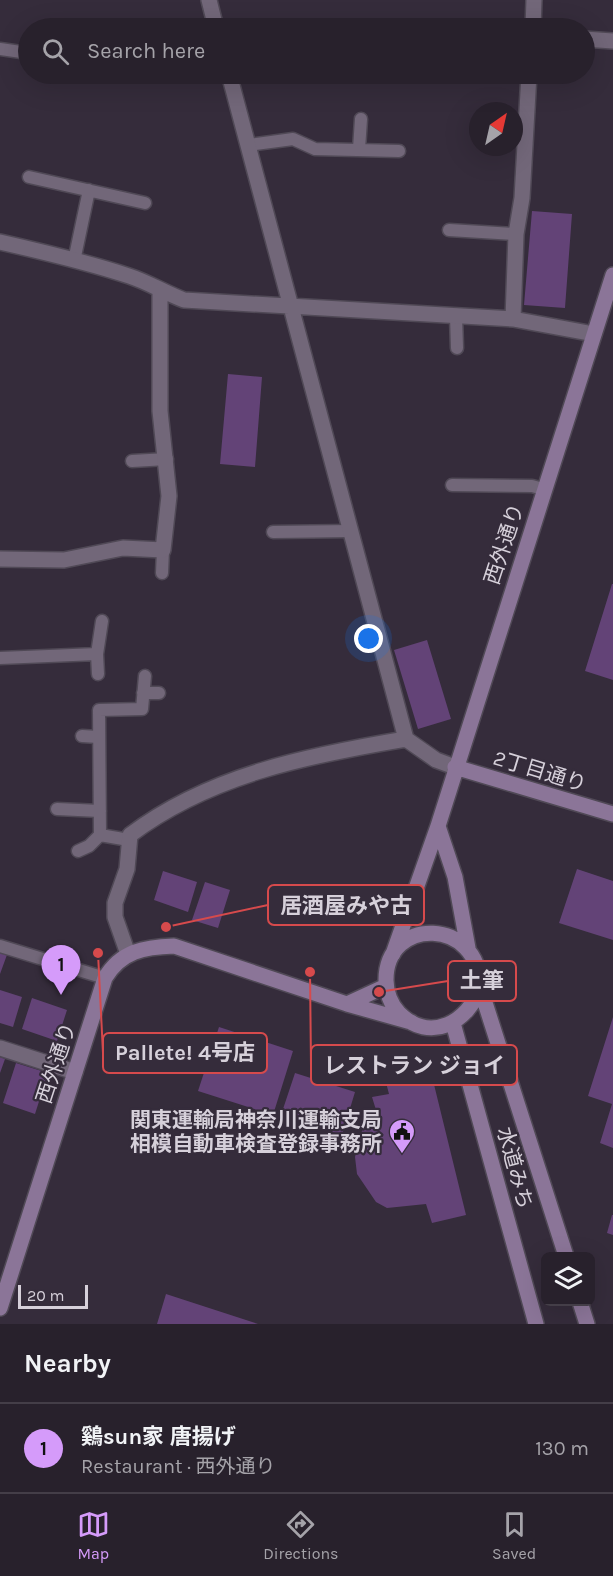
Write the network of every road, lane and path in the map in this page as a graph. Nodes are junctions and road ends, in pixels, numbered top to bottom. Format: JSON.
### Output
{"nodes":[{"id":1,"x":209,"y":0,"type":"edge"},
{"id":2,"x":534,"y":0,"type":"edge"},
{"id":3,"x":214,"y":18,"type":"edge"},
{"id":4,"x":533,"y":18,"type":"edge"},
{"id":5,"x":595,"y":40,"type":"edge"},
{"id":6,"x":613,"y":41,"type":"edge"},
{"id":7,"x":0,"y":49,"type":"edge"},
{"id":8,"x":18,"y":52,"type":"edge"},
{"id":9,"x":232,"y":84,"type":"edge"},
{"id":10,"x":528,"y":84,"type":"edge"},
{"id":11,"x":361,"y":119,"type":"dead end"},
{"id":12,"x":248,"y":145,"type":"junction"},
{"id":13,"x":359,"y":149,"type":"junction"},
{"id":14,"x":399,"y":151,"type":"dead end"},
{"id":15,"x":29,"y":177,"type":"dead end"},
{"id":16,"x":89,"y":190,"type":"junction"},
{"id":17,"x":145,"y":203,"type":"dead end"},
{"id":18,"x":449,"y":230,"type":"dead end"},
{"id":19,"x":516,"y":234,"type":"junction"},
{"id":20,"x":0,"y":242,"type":"edge"},
{"id":21,"x":74,"y":261,"type":"junction"},
{"id":22,"x":613,"y":275,"type":"edge"},
{"id":23,"x":160,"y":291,"type":"junction"},
{"id":24,"x":290,"y":307,"type":"junction"},
{"id":25,"x":456,"y":316,"type":"junction"},
{"id":26,"x":513,"y":320,"type":"junction"},
{"id":27,"x":594,"y":334,"type":"junction"},
{"id":28,"x":457,"y":348,"type":"dead end"},
{"id":29,"x":167,"y":459,"type":"junction"},
{"id":30,"x":132,"y":460,"type":"dead end"},
{"id":31,"x":452,"y":485,"type":"dead end"},
{"id":32,"x":543,"y":489,"type":"junction"},
{"id":33,"x":351,"y":531,"type":"junction"},
{"id":34,"x":273,"y":532,"type":"dead end"},
{"id":35,"x":163,"y":550,"type":"junction"},
{"id":36,"x":0,"y":559,"type":"edge"},
{"id":37,"x":162,"y":573,"type":"dead end"},
{"id":38,"x":102,"y":621,"type":"dead end"},
{"id":39,"x":97,"y":654,"type":"junction"},
{"id":40,"x":0,"y":658,"type":"edge"},
{"id":41,"x":98,"y":674,"type":"dead end"},
{"id":42,"x":145,"y":676,"type":"dead end"},
{"id":43,"x":143,"y":693,"type":"junction"},
{"id":44,"x":159,"y":693,"type":"dead end"},
{"id":45,"x":82,"y":736,"type":"dead end"},
{"id":46,"x":98,"y":737,"type":"junction"},
{"id":47,"x":406,"y":739,"type":"junction"},
{"id":48,"x":455,"y":767,"type":"junction"},
{"id":49,"x":57,"y":809,"type":"dead end"},
{"id":50,"x":100,"y":811,"type":"junction"},
{"id":51,"x":613,"y":814,"type":"edge"},
{"id":52,"x":438,"y":826,"type":"junction"},
{"id":53,"x":100,"y":835,"type":"junction"},
{"id":54,"x":129,"y":840,"type":"junction"},
{"id":55,"x":78,"y":851,"type":"dead end"},
{"id":56,"x":0,"y":946,"type":"edge"},
{"id":57,"x":468,"y":948,"type":"junction"},
{"id":58,"x":128,"y":954,"type":"junction"},
{"id":59,"x":393,"y":954,"type":"junction"},
{"id":60,"x":105,"y":978,"type":"junction"},
{"id":61,"x":386,"y":986,"type":"junction"},
{"id":62,"x":480,"y":987,"type":"junction"},
{"id":63,"x":347,"y":1004,"type":"junction"},
{"id":64,"x":411,"y":1022,"type":"junction"},
{"id":65,"x":453,"y":1023,"type":"junction"},
{"id":66,"x":0,"y":1048,"type":"edge"},
{"id":67,"x":75,"y":1072,"type":"junction"},
{"id":68,"x":564,"y":1252,"type":"edge"},
{"id":69,"x":581,"y":1306,"type":"edge"},
{"id":70,"x":0,"y":1308,"type":"edge"},
{"id":71,"x":536,"y":1324,"type":"edge"},
{"id":72,"x":587,"y":1324,"type":"edge"}],
"edges":[{"from":1,"to":3,"type":"street"},
{"from":2,"to":4,"type":"street"},
{"from":5,"to":6,"type":"street"},
{"from":7,"to":8,"type":"lane"},
{"from":9,"to":12,"type":"street"},
{"from":10,"to":19,"type":"street"},
{"from":11,"to":13,"type":"lane"},
{"from":12,"to":13,"type":"lane"},
{"from":12,"to":24,"type":"street"},
{"from":13,"to":14,"type":"lane"},
{"from":15,"to":16,"type":"lane"},
{"from":16,"to":17,"type":"lane"},
{"from":16,"to":21,"type":"lane"},
{"from":18,"to":19,"type":"lane"},
{"from":19,"to":26,"type":"street"},
{"from":20,"to":21,"type":"street"},
{"from":21,"to":23,"type":"street"},
{"from":22,"to":27,"type":"street","name":"西外通り"},
{"from":23,"to":24,"type":"street"},
{"from":23,"to":29,"type":"street"},
{"from":24,"to":25,"type":"street"},
{"from":24,"to":33,"type":"street"},
{"from":25,"to":26,"type":"street"},
{"from":25,"to":28,"type":"lane"},
{"from":26,"to":27,"type":"street"},
{"from":27,"to":32,"type":"street","name":"西外通り"},
{"from":29,"to":30,"type":"lane"},
{"from":29,"to":35,"type":"street"},
{"from":31,"to":32,"type":"lane"},
{"from":32,"to":48,"type":"street","name":"西外通り"},
{"from":33,"to":34,"type":"lane"},
{"from":33,"to":47,"type":"street"},
{"from":35,"to":36,"type":"street"},
{"from":35,"to":37,"type":"lane"},
{"from":38,"to":39,"type":"lane"},
{"from":39,"to":40,"type":"lane"},
{"from":39,"to":41,"type":"lane"},
{"from":42,"to":43,"type":"lane"},
{"from":43,"to":44,"type":"lane"},
{"from":43,"to":46,"type":"lane"},
{"from":45,"to":46,"type":"lane"},
{"from":46,"to":50,"type":"lane"},
{"from":47,"to":48,"type":"street"},
{"from":47,"to":54,"type":"street"},
{"from":48,"to":51,"type":"street","name":"2丁目通り"},
{"from":48,"to":52,"type":"street","name":"西外通り"},
{"from":49,"to":50,"type":"lane"},
{"from":50,"to":53,"type":"lane"},
{"from":52,"to":57,"type":"street"},
{"from":52,"to":59,"type":"street","name":"西外通り"},
{"from":53,"to":54,"type":"lane"},
{"from":53,"to":55,"type":"lane"},
{"from":54,"to":58,"type":"street"},
{"from":56,"to":60,"type":"lane"},
{"from":57,"to":59,"type":"street"},
{"from":57,"to":62,"type":"street"},
{"from":58,"to":60,"type":"street","name":"西外通り"},
{"from":58,"to":63,"type":"street"},
{"from":59,"to":61,"type":"street"},
{"from":60,"to":67,"type":"street","name":"西外通り"},
{"from":61,"to":63,"type":"street"},
{"from":61,"to":64,"type":"street"},
{"from":62,"to":65,"type":"street"},
{"from":62,"to":68,"type":"street","name":"水道みち"},
{"from":63,"to":64,"type":"street"},
{"from":64,"to":65,"type":"street"},
{"from":65,"to":71,"type":"street","name":"水道みち"},
{"from":66,"to":67,"type":"street"},
{"from":67,"to":70,"type":"street","name":"西外通り"},
{"from":69,"to":72,"type":"street"}]}
